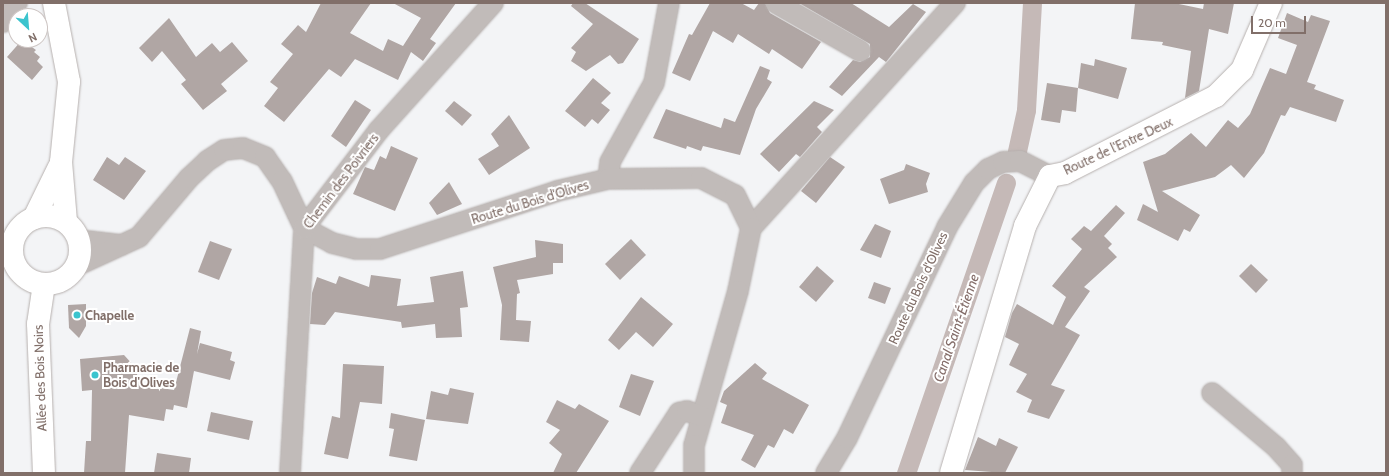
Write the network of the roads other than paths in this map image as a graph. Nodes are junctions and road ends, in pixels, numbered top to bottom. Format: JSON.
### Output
{"nodes":[{"id":1,"x":17,"y":3,"type":"edge"},
{"id":2,"x":54,"y":3,"type":"edge"},
{"id":3,"x":492,"y":3,"type":"edge"},
{"id":4,"x":669,"y":3,"type":"edge"},
{"id":5,"x":776,"y":3,"type":"edge"},
{"id":6,"x":955,"y":3,"type":"edge"},
{"id":7,"x":1271,"y":3,"type":"edge"},
{"id":8,"x":3,"y":22,"type":"edge"},
{"id":9,"x":860,"y":51,"type":"dead end"},
{"id":10,"x":60,"y":162,"type":"junction"},
{"id":11,"x":1050,"y":176,"type":"junction"},
{"id":12,"x":608,"y":179,"type":"junction"},
{"id":13,"x":34,"y":218,"type":"junction"},
{"id":14,"x":66,"y":222,"type":"junction"},
{"id":15,"x":304,"y":228,"type":"junction"},
{"id":16,"x":751,"y":228,"type":"junction"},
{"id":17,"x":9,"y":240,"type":"edge"},
{"id":18,"x":79,"y":240,"type":"junction"},
{"id":19,"x":124,"y":245,"type":"junction"},
{"id":20,"x":76,"y":266,"type":"junction"},
{"id":21,"x":11,"y":269,"type":"edge"},
{"id":22,"x":44,"y":284,"type":"junction"},
{"id":23,"x":1212,"y":393,"type":"dead end"},
{"id":24,"x":701,"y":416,"type":"junction"},
{"id":25,"x":44,"y":473,"type":"edge"},
{"id":26,"x":290,"y":473,"type":"edge"},
{"id":27,"x":640,"y":473,"type":"edge"},
{"id":28,"x":694,"y":473,"type":"edge"},
{"id":29,"x":826,"y":473,"type":"edge"},
{"id":30,"x":951,"y":473,"type":"edge"},
{"id":31,"x":1292,"y":473,"type":"edge"}],
"edges":[{"from":1,"to":8,"type":"street"},
{"from":2,"to":10,"type":"main road"},
{"from":3,"to":15,"type":"street","name":"Chemin des Poivriers"},
{"from":4,"to":12,"type":"street"},
{"from":5,"to":9,"type":"street"},
{"from":6,"to":16,"type":"street"},
{"from":7,"to":11,"type":"main road","name":"Route de l'Entre Deux"},
{"from":10,"to":13,"type":"main road"},
{"from":10,"to":14,"type":"main road"},
{"from":11,"to":29,"type":"street","name":"Route du Bois d'Olives"},
{"from":11,"to":30,"type":"main road","name":"Route de l'Entre Deux"},
{"from":12,"to":15,"type":"street","name":"Route du Bois d'Olives"},
{"from":12,"to":16,"type":"street","name":"Route du Bois d'Olives"},
{"from":13,"to":14,"type":"main road"},
{"from":13,"to":17,"type":"main road"},
{"from":14,"to":18,"type":"main road"},
{"from":15,"to":19,"type":"street"},
{"from":15,"to":26,"type":"street","name":"Chemin des Poivriers"},
{"from":16,"to":24,"type":"street"},
{"from":17,"to":21,"type":"main road"},
{"from":18,"to":19,"type":"street"},
{"from":18,"to":20,"type":"main road"},
{"from":19,"to":20,"type":"street"},
{"from":20,"to":22,"type":"main road"},
{"from":21,"to":22,"type":"main road"},
{"from":22,"to":25,"type":"main road","name":"Allée des Bois Noirs"},
{"from":23,"to":31,"type":"street"},
{"from":24,"to":27,"type":"street"},
{"from":24,"to":28,"type":"street"}]}
